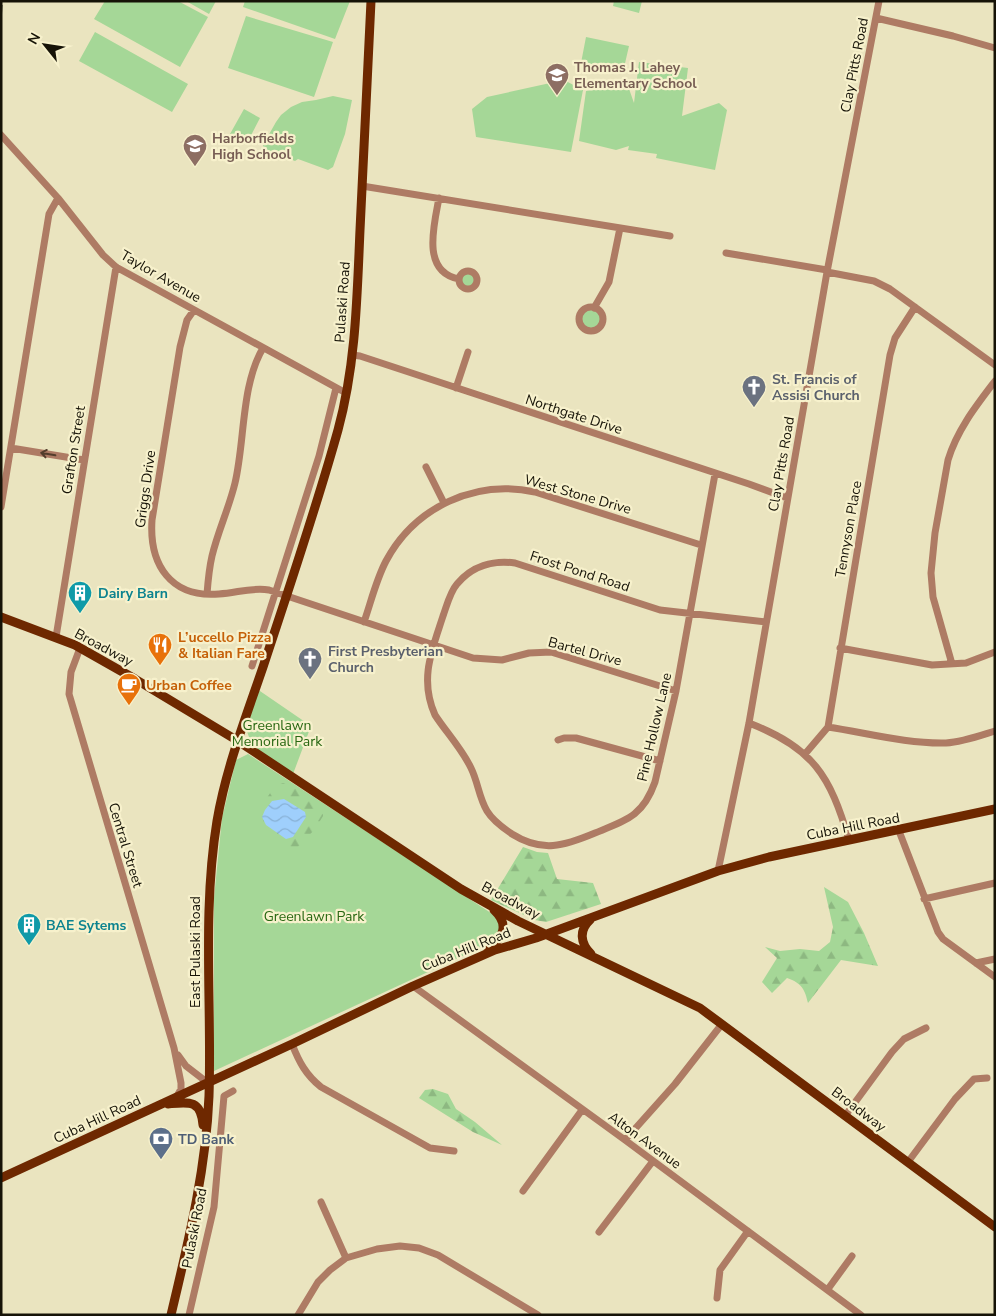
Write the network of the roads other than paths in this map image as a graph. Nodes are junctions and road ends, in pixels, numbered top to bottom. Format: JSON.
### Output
{"nodes":[{"id":1,"x":371,"y":1,"type":"edge"},
{"id":2,"x":879,"y":1,"type":"edge"},
{"id":3,"x":876,"y":18,"type":"junction"},
{"id":4,"x":995,"y":48,"type":"edge"},
{"id":5,"x":1,"y":135,"type":"edge"},
{"id":6,"x":362,"y":186,"type":"junction"},
{"id":7,"x":58,"y":198,"type":"junction"},
{"id":8,"x":439,"y":198,"type":"junction"},
{"id":9,"x":620,"y":228,"type":"junction"},
{"id":10,"x":670,"y":236,"type":"dead end"},
{"id":11,"x":726,"y":253,"type":"dead end"},
{"id":12,"x":116,"y":267,"type":"junction"},
{"id":13,"x":827,"y":271,"type":"junction"},
{"id":14,"x":459,"y":279,"type":"dead end"},
{"id":15,"x":915,"y":307,"type":"junction"},
{"id":16,"x":594,"y":308,"type":"dead end"},
{"id":17,"x":194,"y":310,"type":"junction"},
{"id":18,"x":263,"y":348,"type":"junction"},
{"id":19,"x":468,"y":352,"type":"dead end"},
{"id":20,"x":352,"y":355,"type":"junction"},
{"id":21,"x":995,"y":365,"type":"edge"},
{"id":22,"x":995,"y":381,"type":"edge"},
{"id":23,"x":336,"y":388,"type":"junction"},
{"id":24,"x":456,"y":388,"type":"junction"},
{"id":25,"x":346,"y":393,"type":"junction"},
{"id":26,"x":11,"y":448,"type":"junction"},
{"id":27,"x":84,"y":460,"type":"junction"},
{"id":28,"x":426,"y":467,"type":"dead end"},
{"id":29,"x":715,"y":474,"type":"junction"},
{"id":30,"x":787,"y":498,"type":"junction"},
{"id":31,"x":444,"y":503,"type":"junction"},
{"id":32,"x":1,"y":507,"type":"edge"},
{"id":33,"x":701,"y":545,"type":"junction"},
{"id":34,"x":274,"y":592,"type":"junction"},
{"id":35,"x":207,"y":594,"type":"junction"},
{"id":36,"x":286,"y":596,"type":"junction"},
{"id":37,"x":690,"y":614,"type":"junction"},
{"id":38,"x":1,"y":617,"type":"edge"},
{"id":39,"x":364,"y":622,"type":"junction"},
{"id":40,"x":766,"y":622,"type":"junction"},
{"id":41,"x":56,"y":637,"type":"junction"},
{"id":42,"x":433,"y":645,"type":"junction"},
{"id":43,"x":80,"y":648,"type":"junction"},
{"id":44,"x":840,"y":648,"type":"junction"},
{"id":45,"x":995,"y":652,"type":"edge"},
{"id":46,"x":952,"y":664,"type":"junction"},
{"id":47,"x":252,"y":666,"type":"dead end"},
{"id":48,"x":676,"y":691,"type":"junction"},
{"id":49,"x":749,"y":723,"type":"junction"},
{"id":50,"x":828,"y":727,"type":"junction"},
{"id":51,"x":995,"y":731,"type":"edge"},
{"id":52,"x":558,"y":740,"type":"dead end"},
{"id":53,"x":238,"y":741,"type":"junction"},
{"id":54,"x":805,"y":754,"type":"junction"},
{"id":55,"x":660,"y":761,"type":"junction"},
{"id":56,"x":995,"y":809,"type":"edge"},
{"id":57,"x":899,"y":831,"type":"junction"},
{"id":58,"x":849,"y":840,"type":"junction"},
{"id":59,"x":718,"y":871,"type":"junction"},
{"id":60,"x":995,"y":883,"type":"edge"},
{"id":61,"x":924,"y":898,"type":"junction"},
{"id":62,"x":484,"y":902,"type":"junction"},
{"id":63,"x":594,"y":917,"type":"junction"},
{"id":64,"x":546,"y":934,"type":"junction"},
{"id":65,"x":481,"y":955,"type":"junction"},
{"id":66,"x":597,"y":959,"type":"junction"},
{"id":67,"x":995,"y":959,"type":"edge"},
{"id":68,"x":976,"y":963,"type":"junction"},
{"id":69,"x":995,"y":977,"type":"edge"},
{"id":70,"x":413,"y":986,"type":"junction"},
{"id":71,"x":722,"y":1024,"type":"junction"},
{"id":72,"x":926,"y":1028,"type":"dead end"},
{"id":73,"x":292,"y":1044,"type":"junction"},
{"id":74,"x":174,"y":1048,"type":"junction"},
{"id":75,"x":987,"y":1078,"type":"dead end"},
{"id":76,"x":208,"y":1083,"type":"junction"},
{"id":77,"x":233,"y":1091,"type":"dead end"},
{"id":78,"x":176,"y":1098,"type":"junction"},
{"id":79,"x":161,"y":1105,"type":"junction"},
{"id":80,"x":582,"y":1110,"type":"junction"},
{"id":81,"x":845,"y":1116,"type":"junction"},
{"id":82,"x":626,"y":1140,"type":"junction"},
{"id":83,"x":205,"y":1147,"type":"junction"},
{"id":84,"x":454,"y":1152,"type":"dead end"},
{"id":85,"x":653,"y":1161,"type":"junction"},
{"id":86,"x":908,"y":1162,"type":"junction"},
{"id":87,"x":1,"y":1178,"type":"edge"},
{"id":88,"x":523,"y":1191,"type":"dead end"},
{"id":89,"x":321,"y":1202,"type":"dead end"},
{"id":90,"x":994,"y":1226,"type":"edge"},
{"id":91,"x":598,"y":1232,"type":"dead end"},
{"id":92,"x":748,"y":1232,"type":"junction"},
{"id":93,"x":852,"y":1256,"type":"dead end"},
{"id":94,"x":346,"y":1258,"type":"junction"},
{"id":95,"x":828,"y":1289,"type":"junction"},
{"id":96,"x":717,"y":1298,"type":"dead end"},
{"id":97,"x":171,"y":1315,"type":"edge"},
{"id":98,"x":189,"y":1315,"type":"edge"},
{"id":99,"x":298,"y":1315,"type":"edge"},
{"id":100,"x":538,"y":1315,"type":"edge"},
{"id":101,"x":861,"y":1315,"type":"edge"}],
"edges":[{"from":1,"to":6,"type":"main road","name":"Pulaski Road"},
{"from":2,"to":3,"type":"street","name":"Clay Pitts Road"},
{"from":3,"to":4,"type":"street"},
{"from":3,"to":13,"type":"street","name":"Clay Pitts Road"},
{"from":5,"to":7,"type":"street","name":"Taylor Avenue"},
{"from":6,"to":8,"type":"street"},
{"from":6,"to":20,"type":"main road","name":"Pulaski Road"},
{"from":7,"to":12,"type":"street","name":"Taylor Avenue"},
{"from":7,"to":26,"type":"street"},
{"from":8,"to":9,"type":"street"},
{"from":8,"to":14,"type":"street"},
{"from":9,"to":10,"type":"street"},
{"from":9,"to":16,"type":"street"},
{"from":11,"to":13,"type":"street"},
{"from":12,"to":17,"type":"street","name":"Taylor Avenue"},
{"from":12,"to":27,"type":"street","name":"Grafton Street"},
{"from":13,"to":15,"type":"street"},
{"from":13,"to":30,"type":"street","name":"Clay Pitts Road"},
{"from":15,"to":21,"type":"street"},
{"from":15,"to":44,"type":"street","name":"Tennyson Place"},
{"from":17,"to":18,"type":"street","name":"Taylor Avenue"},
{"from":17,"to":35,"type":"street","name":"Griggs Drive"},
{"from":18,"to":23,"type":"street","name":"Taylor Avenue"},
{"from":18,"to":35,"type":"street"},
{"from":19,"to":24,"type":"street"},
{"from":20,"to":24,"type":"street","name":"Northgate Drive"},
{"from":20,"to":25,"type":"main road","name":"Pulaski Road"},
{"from":22,"to":46,"type":"street"},
{"from":23,"to":25,"type":"street","name":"Taylor Avenue"},
{"from":23,"to":34,"type":"street"},
{"from":24,"to":29,"type":"street","name":"Northgate Drive"},
{"from":25,"to":36,"type":"main road","name":"Pulaski Road"},
{"from":27,"to":26,"type":"street","one_way":true},
{"from":26,"to":32,"type":"street"},
{"from":27,"to":41,"type":"street","name":"Grafton Street"},
{"from":28,"to":31,"type":"street"},
{"from":29,"to":30,"type":"street","name":"Northgate Drive"},
{"from":29,"to":33,"type":"street","name":"Pine Hollow Lane"},
{"from":30,"to":40,"type":"street","name":"Clay Pitts Road"},
{"from":31,"to":33,"type":"street","name":"West Stone Drive"},
{"from":31,"to":39,"type":"street","name":"West Stone Drive"},
{"from":33,"to":37,"type":"street","name":"Pine Hollow Lane"},
{"from":34,"to":35,"type":"street","name":"Griggs Drive"},
{"from":34,"to":36,"type":"street","name":"Griggs Drive"},
{"from":34,"to":47,"type":"street"},
{"from":36,"to":39,"type":"street","name":"Bartel Drive"},
{"from":36,"to":53,"type":"main road","name":"East Pulaski Road"},
{"from":37,"to":40,"type":"street","name":"Frost Pond Road"},
{"from":37,"to":42,"type":"street","name":"Frost Pond Road"},
{"from":37,"to":48,"type":"street","name":"Pine Hollow Lane"},
{"from":38,"to":41,"type":"main road","name":"Broadway"},
{"from":39,"to":42,"type":"street","name":"Bartel Drive"},
{"from":40,"to":49,"type":"street","name":"Clay Pitts Road"},
{"from":41,"to":43,"type":"main road","name":"Broadway"},
{"from":42,"to":48,"type":"street","name":"Bartel Drive"},
{"from":42,"to":55,"type":"street","name":"Pine Hollow Lane"},
{"from":43,"to":53,"type":"main road","name":"Broadway"},
{"from":43,"to":74,"type":"street","name":"Central Street"},
{"from":44,"to":46,"type":"street"},
{"from":44,"to":50,"type":"street","name":"Tennyson Place"},
{"from":45,"to":46,"type":"street"},
{"from":48,"to":55,"type":"street","name":"Pine Hollow Lane"},
{"from":49,"to":54,"type":"street"},
{"from":49,"to":59,"type":"street","name":"Clay Pitts Road"},
{"from":50,"to":51,"type":"street"},
{"from":50,"to":54,"type":"street"},
{"from":52,"to":55,"type":"street"},
{"from":53,"to":62,"type":"main road","name":"Broadway"},
{"from":53,"to":76,"type":"main road","name":"East Pulaski Road"},
{"from":54,"to":58,"type":"street"},
{"from":56,"to":57,"type":"main road","name":"Cuba Hill Road"},
{"from":57,"to":58,"type":"main road","name":"Cuba Hill Road"},
{"from":57,"to":61,"type":"street"},
{"from":58,"to":59,"type":"main road","name":"Cuba Hill Road"},
{"from":59,"to":63,"type":"main road","name":"Cuba Hill Road"},
{"from":60,"to":61,"type":"street"},
{"from":61,"to":68,"type":"street"},
{"from":62,"to":64,"type":"main road","name":"Broadway"},
{"from":62,"to":65,"type":"main road"},
{"from":63,"to":64,"type":"main road","name":"Cuba Hill Road"},
{"from":63,"to":66,"type":"main road"},
{"from":64,"to":65,"type":"main road","name":"Cuba Hill Road"},
{"from":64,"to":66,"type":"main road","name":"Broadway"},
{"from":65,"to":70,"type":"main road","name":"Cuba Hill Road"},
{"from":66,"to":71,"type":"main road","name":"Broadway"},
{"from":67,"to":68,"type":"street"},
{"from":68,"to":69,"type":"street"},
{"from":70,"to":73,"type":"main road","name":"Cuba Hill Road"},
{"from":70,"to":80,"type":"street","name":"Alton Avenue"},
{"from":71,"to":81,"type":"main road","name":"Broadway"},
{"from":71,"to":82,"type":"street"},
{"from":72,"to":81,"type":"street"},
{"from":73,"to":76,"type":"main road","name":"Cuba Hill Road"},
{"from":73,"to":84,"type":"street"},
{"from":74,"to":76,"type":"street","name":"Central Street"},
{"from":74,"to":78,"type":"street","name":"Central Street"},
{"from":75,"to":86,"type":"street"},
{"from":76,"to":78,"type":"main road","name":"Cuba Hill Road"},
{"from":76,"to":83,"type":"main road","name":"East Pulaski Road"},
{"from":77,"to":98,"type":"street","name":"Pulaski Road"},
{"from":78,"to":79,"type":"main road","name":"Cuba Hill Road"},
{"from":79,"to":83,"type":"main road"},
{"from":79,"to":87,"type":"main road","name":"Cuba Hill Road"},
{"from":80,"to":82,"type":"street","name":"Alton Avenue"},
{"from":80,"to":88,"type":"street"},
{"from":81,"to":86,"type":"main road","name":"Broadway"},
{"from":82,"to":85,"type":"street","name":"Alton Avenue"},
{"from":83,"to":97,"type":"main road","name":"East Pulaski Road"},
{"from":85,"to":91,"type":"street"},
{"from":85,"to":92,"type":"street","name":"Alton Avenue"},
{"from":86,"to":90,"type":"main road","name":"Broadway"},
{"from":89,"to":94,"type":"street"},
{"from":92,"to":95,"type":"street","name":"Alton Avenue"},
{"from":92,"to":96,"type":"street"},
{"from":93,"to":95,"type":"street"},
{"from":94,"to":99,"type":"street"},
{"from":94,"to":100,"type":"street"},
{"from":95,"to":101,"type":"street","name":"Alton Avenue"}]}
